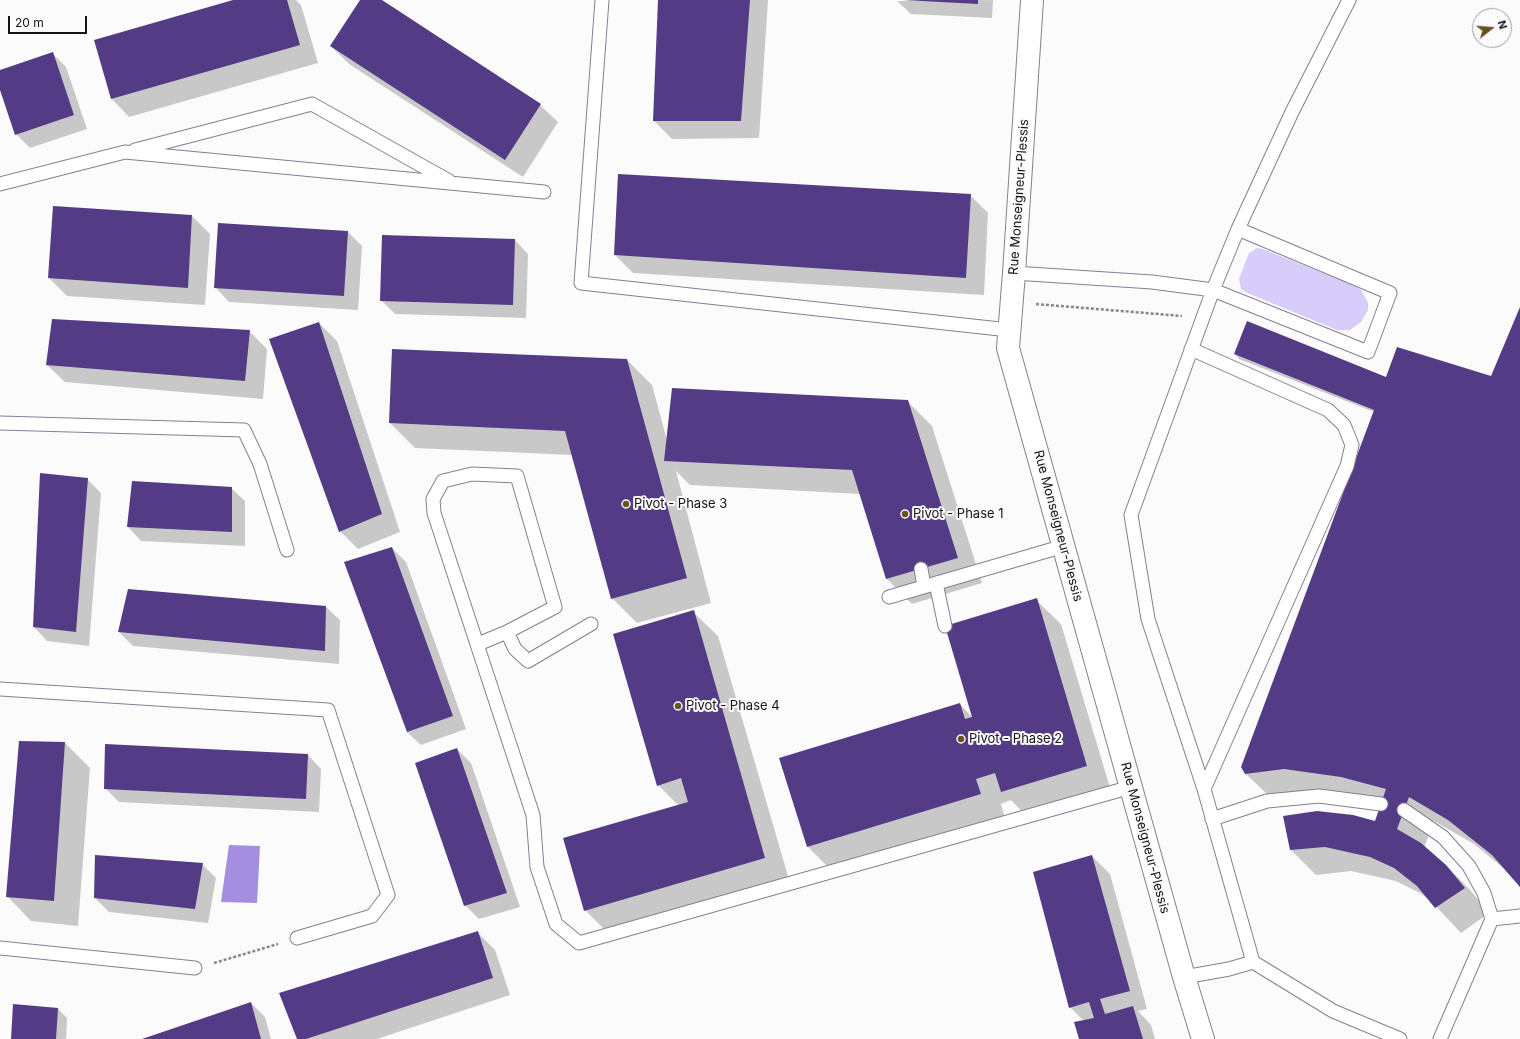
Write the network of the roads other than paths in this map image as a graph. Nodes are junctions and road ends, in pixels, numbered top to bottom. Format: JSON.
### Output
{"nodes":[{"id":1,"x":602,"y":0,"type":"edge"},
{"id":2,"x":1032,"y":0,"type":"edge"},
{"id":3,"x":1350,"y":0,"type":"edge"},
{"id":4,"x":125,"y":152,"type":"junction"},
{"id":5,"x":0,"y":184,"type":"edge"},
{"id":6,"x":453,"y":184,"type":"junction"},
{"id":7,"x":544,"y":192,"type":"dead end"},
{"id":8,"x":1238,"y":229,"type":"junction"},
{"id":9,"x":1014,"y":273,"type":"junction"},
{"id":10,"x":1213,"y":290,"type":"junction"},
{"id":11,"x":1009,"y":330,"type":"junction"},
{"id":12,"x":1191,"y":349,"type":"junction"},
{"id":13,"x":0,"y":423,"type":"edge"},
{"id":14,"x":1064,"y":546,"type":"junction"},
{"id":15,"x":287,"y":550,"type":"dead end"},
{"id":16,"x":921,"y":569,"type":"dead end"},
{"id":17,"x":930,"y":585,"type":"junction"},
{"id":18,"x":889,"y":597,"type":"dead end"},
{"id":19,"x":591,"y":624,"type":"dead end"},
{"id":20,"x":945,"y":626,"type":"dead end"},
{"id":21,"x":506,"y":632,"type":"junction"},
{"id":22,"x":478,"y":644,"type":"junction"},
{"id":23,"x":0,"y":689,"type":"edge"},
{"id":24,"x":1131,"y":787,"type":"junction"},
{"id":25,"x":1204,"y":789,"type":"junction"},
{"id":26,"x":1381,"y":804,"type":"dead end"},
{"id":27,"x":1404,"y":810,"type":"dead end"},
{"id":28,"x":1212,"y":819,"type":"junction"},
{"id":29,"x":1520,"y":916,"type":"edge"},
{"id":30,"x":1492,"y":920,"type":"junction"},
{"id":31,"x":298,"y":938,"type":"road end"},
{"id":32,"x":0,"y":948,"type":"edge"},
{"id":33,"x":1253,"y":962,"type":"junction"},
{"id":34,"x":195,"y":968,"type":"road end"},
{"id":35,"x":1184,"y":977,"type":"junction"},
{"id":36,"x":1203,"y":1039,"type":"edge"},
{"id":37,"x":1400,"y":1039,"type":"edge"},
{"id":38,"x":1440,"y":1039,"type":"edge"}],
"edges":[{"from":1,"to":11,"type":"lane"},
{"from":2,"to":9,"type":"street","name":"Rue Monseigneur-Plessis"},
{"from":3,"to":8,"type":"lane"},
{"from":4,"to":5,"type":"lane"},
{"from":4,"to":6,"type":"lane"},
{"from":4,"to":6,"type":"lane"},
{"from":6,"to":7,"type":"lane"},
{"from":8,"to":10,"type":"lane"},
{"from":8,"to":10,"type":"lane"},
{"from":9,"to":10,"type":"lane"},
{"from":9,"to":11,"type":"street","name":"Rue Monseigneur-Plessis"},
{"from":10,"to":12,"type":"lane"},
{"from":11,"to":14,"type":"street","name":"Rue Monseigneur-Plessis"},
{"from":12,"to":25,"type":"lane"},
{"from":12,"to":25,"type":"lane"},
{"from":13,"to":15,"type":"lane"},
{"from":14,"to":17,"type":"lane"},
{"from":14,"to":24,"type":"street","name":"Rue Monseigneur-Plessis"},
{"from":16,"to":17,"type":"lane"},
{"from":17,"to":18,"type":"lane"},
{"from":17,"to":20,"type":"lane"},
{"from":19,"to":21,"type":"lane"},
{"from":21,"to":22,"type":"lane"},
{"from":21,"to":22,"type":"lane"},
{"from":22,"to":24,"type":"lane"},
{"from":23,"to":31,"type":"lane"},
{"from":24,"to":35,"type":"street","name":"Rue Monseigneur-Plessis"},
{"from":25,"to":28,"type":"lane"},
{"from":26,"to":28,"type":"lane"},
{"from":27,"to":30,"type":"lane"},
{"from":28,"to":33,"type":"lane"},
{"from":29,"to":30,"type":"lane"},
{"from":30,"to":38,"type":"lane"},
{"from":32,"to":34,"type":"lane"},
{"from":33,"to":35,"type":"lane"},
{"from":33,"to":37,"type":"lane"},
{"from":35,"to":36,"type":"street","name":"Rue Monseigneur-Plessis"}]}
